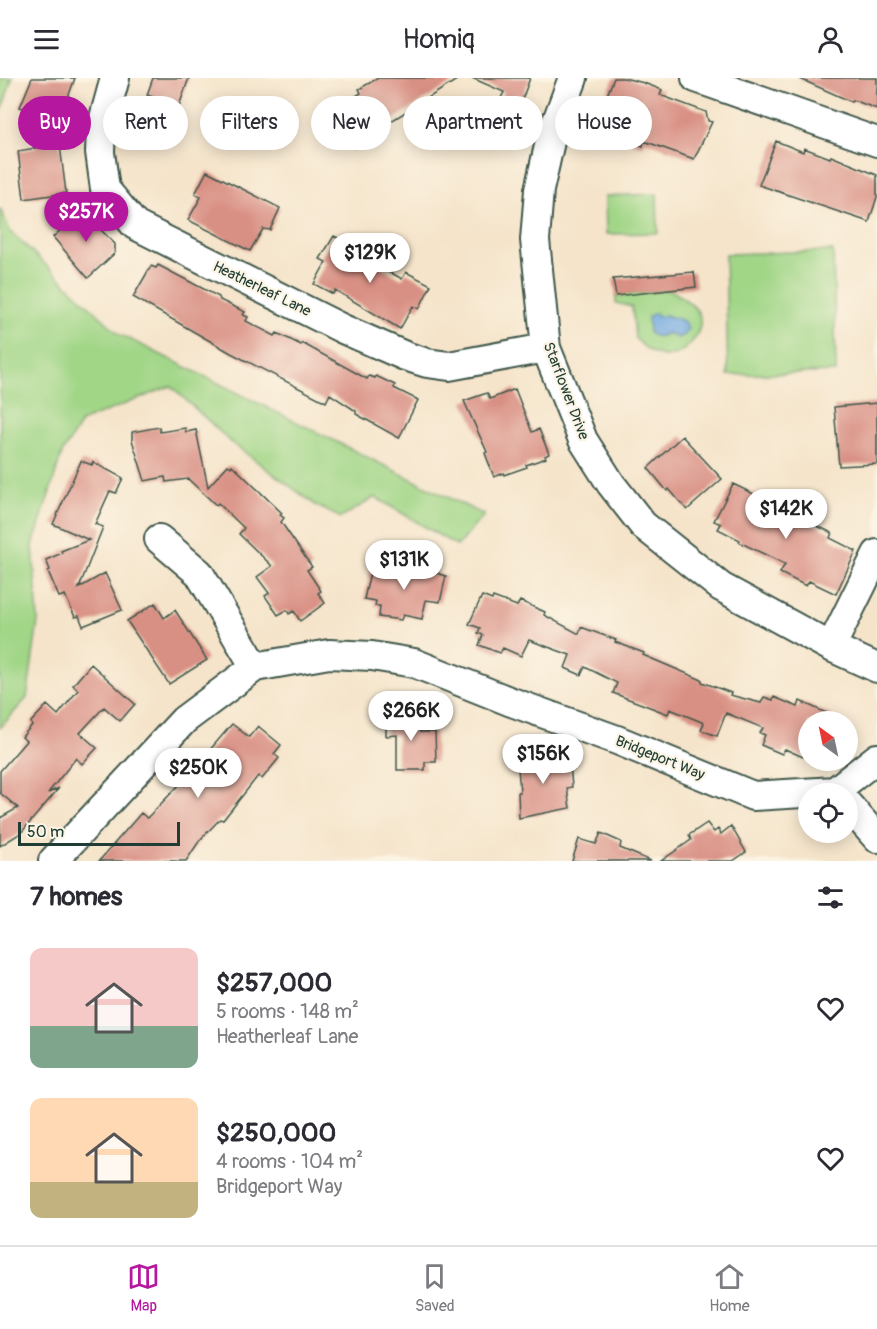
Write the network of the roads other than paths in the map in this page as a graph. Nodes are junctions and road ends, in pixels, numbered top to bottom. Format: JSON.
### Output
{"nodes":[{"id":1,"x":115,"y":78,"type":"edge"},
{"id":2,"x":573,"y":78,"type":"edge"},
{"id":3,"x":696,"y":78,"type":"edge"},
{"id":4,"x":877,"y":142,"type":"edge"},
{"id":5,"x":546,"y":348,"type":"junction"},
{"id":6,"x":159,"y":539,"type":"dead end"},
{"id":7,"x":877,"y":554,"type":"edge"},
{"id":8,"x":831,"y":647,"type":"junction"},
{"id":9,"x":255,"y":667,"type":"junction"},
{"id":10,"x":877,"y":668,"type":"edge"},
{"id":11,"x":877,"y":758,"type":"edge"},
{"id":12,"x":853,"y":783,"type":"edge"},
{"id":13,"x":798,"y":796,"type":"edge"},
{"id":14,"x":858,"y":816,"type":"edge"},
{"id":15,"x":877,"y":838,"type":"edge"},
{"id":16,"x":53,"y":861,"type":"edge"}],
"edges":[{"from":1,"to":5,"type":"street","name":"Heatherleaf Lane"},
{"from":2,"to":5,"type":"street","name":"Starflower Drive"},
{"from":3,"to":4,"type":"street"},
{"from":5,"to":8,"type":"street","name":"Starflower Drive"},
{"from":6,"to":9,"type":"street"},
{"from":7,"to":8,"type":"street"},
{"from":8,"to":10,"type":"street","name":"Starflower Drive"},
{"from":9,"to":13,"type":"street","name":"Bridgeport Way"},
{"from":9,"to":16,"type":"street","name":"Bridgeport Way"},
{"from":11,"to":12,"type":"street"},
{"from":14,"to":15,"type":"street"}]}
